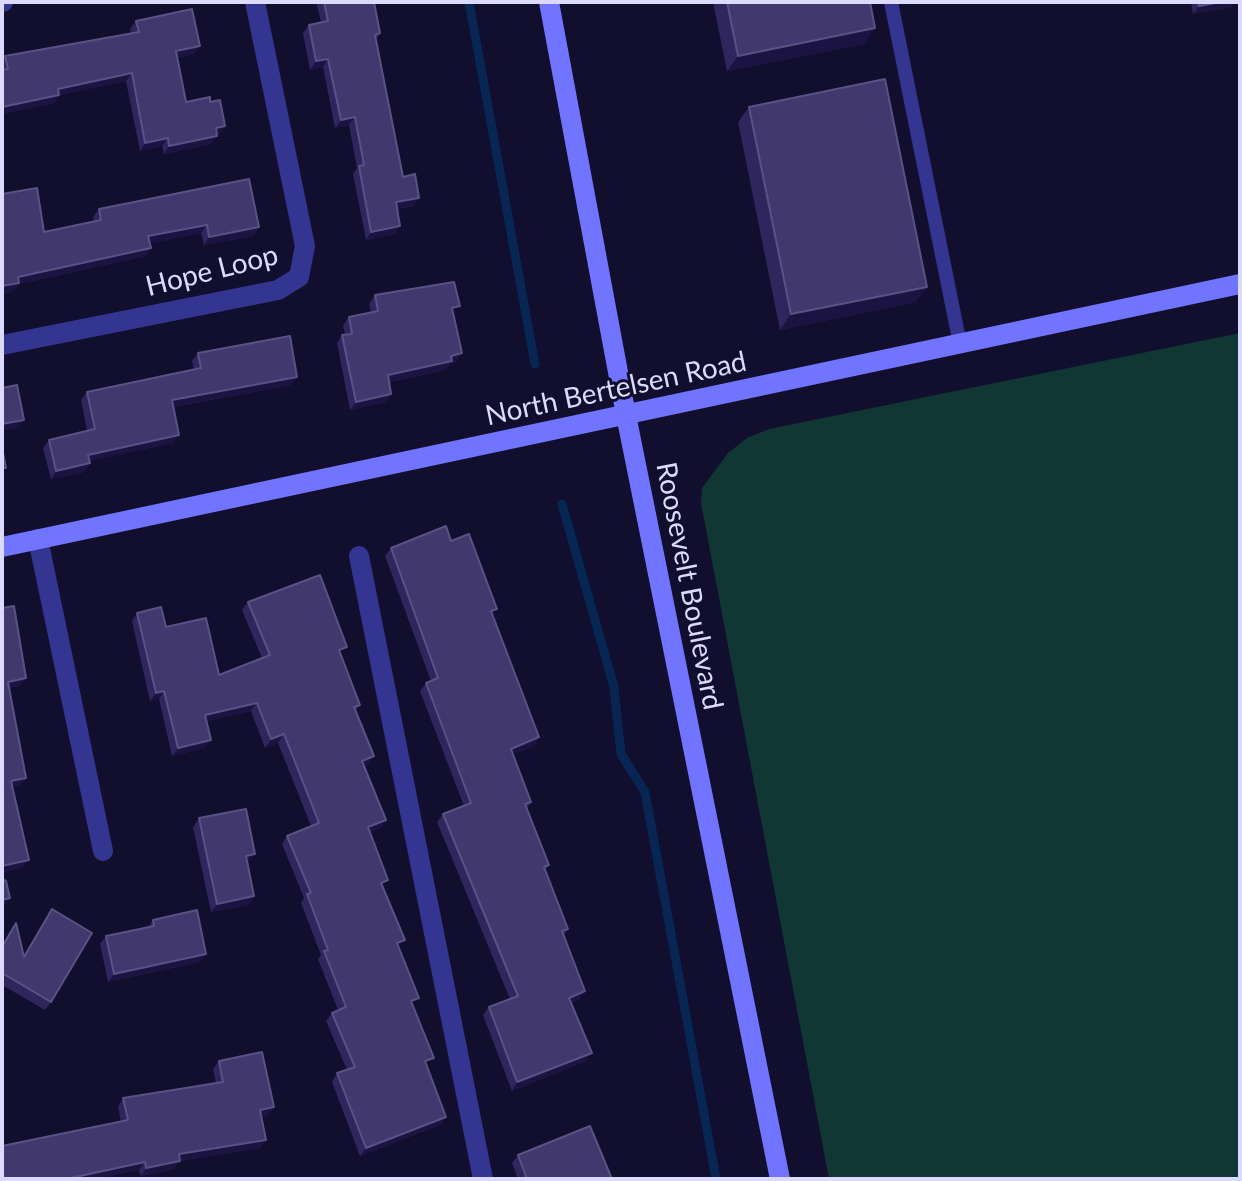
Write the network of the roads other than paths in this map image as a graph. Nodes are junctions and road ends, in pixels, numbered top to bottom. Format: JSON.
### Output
{"nodes":[{"id":1,"x":255,"y":2,"type":"edge"},
{"id":2,"x":549,"y":2,"type":"edge"},
{"id":3,"x":891,"y":2,"type":"edge"},
{"id":4,"x":1240,"y":284,"type":"edge"},
{"id":5,"x":960,"y":344,"type":"junction"},
{"id":6,"x":2,"y":345,"type":"edge"},
{"id":7,"x":626,"y":415,"type":"junction"},
{"id":8,"x":38,"y":539,"type":"junction"},
{"id":9,"x":2,"y":547,"type":"edge"},
{"id":10,"x":359,"y":556,"type":"dead end"},
{"id":11,"x":103,"y":851,"type":"dead end"},
{"id":12,"x":483,"y":1179,"type":"edge"},
{"id":13,"x":780,"y":1179,"type":"edge"}],
"edges":[{"from":1,"to":6,"type":"street","name":"Hope Loop"},
{"from":2,"to":7,"type":"street","name":"Roosevelt Boulevard"},
{"from":3,"to":5,"type":"lane"},
{"from":4,"to":5,"type":"street","name":"North Bertelsen Road"},
{"from":5,"to":7,"type":"street","name":"North Bertelsen Road"},
{"from":7,"to":8,"type":"street","name":"North Bertelsen Road"},
{"from":7,"to":13,"type":"street","name":"Roosevelt Boulevard"},
{"from":8,"to":9,"type":"street","name":"North Bertelsen Road"},
{"from":8,"to":11,"type":"street"},
{"from":10,"to":12,"type":"street"}]}
